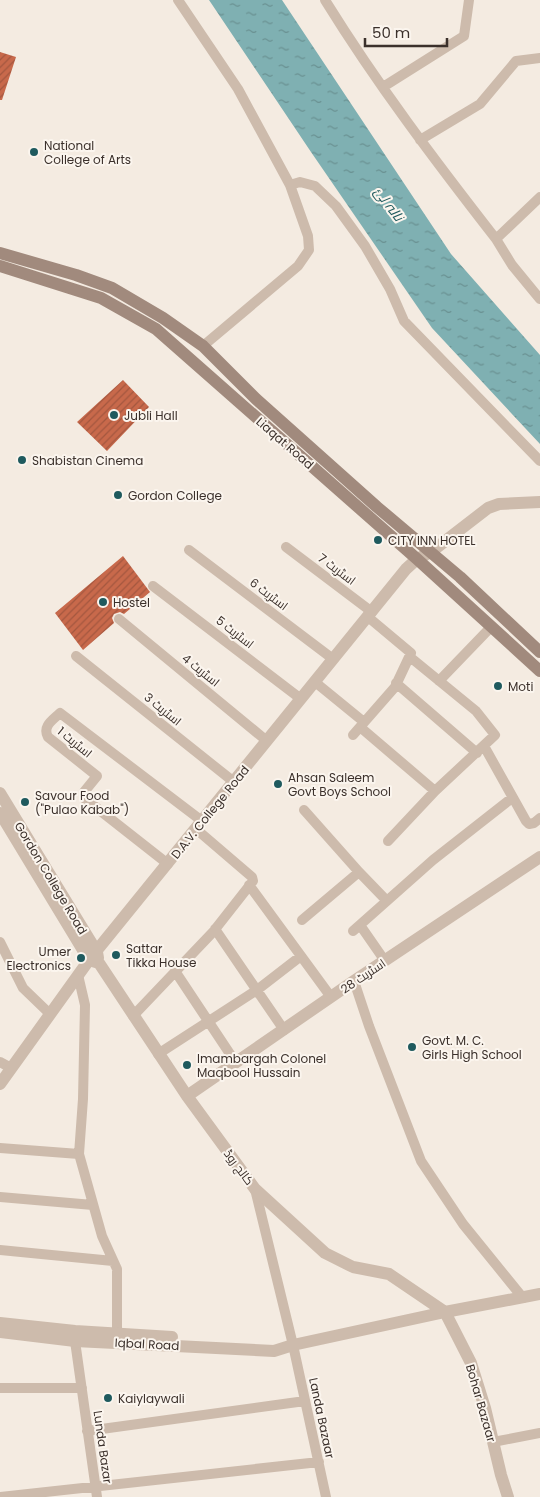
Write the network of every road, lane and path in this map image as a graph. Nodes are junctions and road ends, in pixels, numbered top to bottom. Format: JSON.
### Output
{"nodes":[{"id":1,"x":178,"y":0,"type":"edge"},
{"id":2,"x":326,"y":0,"type":"edge"},
{"id":3,"x":469,"y":0,"type":"edge"},
{"id":4,"x":540,"y":58,"type":"edge"},
{"id":5,"x":383,"y":87,"type":"junction"},
{"id":6,"x":420,"y":140,"type":"junction"},
{"id":7,"x":290,"y":185,"type":"junction"},
{"id":8,"x":540,"y":197,"type":"edge"},
{"id":9,"x":496,"y":239,"type":"junction"},
{"id":10,"x":0,"y":253,"type":"edge"},
{"id":11,"x":0,"y":266,"type":"edge"},
{"id":12,"x":539,"y":295,"type":"edge"},
{"id":13,"x":203,"y":346,"type":"junction"},
{"id":14,"x":540,"y":461,"type":"edge"},
{"id":15,"x":540,"y":502,"type":"edge"},
{"id":16,"x":286,"y":547,"type":"dead end"},
{"id":17,"x":189,"y":550,"type":"dead end"},
{"id":18,"x":431,"y":552,"type":"junction"},
{"id":19,"x":417,"y":559,"type":"junction"},
{"id":20,"x":153,"y":586,"type":"dead end"},
{"id":21,"x":370,"y":614,"type":"junction"},
{"id":22,"x":119,"y":619,"type":"dead end"},
{"id":23,"x":491,"y":627,"type":"junction"},
{"id":24,"x":540,"y":652,"type":"edge"},
{"id":25,"x":76,"y":656,"type":"dead end"},
{"id":26,"x":410,"y":657,"type":"junction"},
{"id":27,"x":334,"y":659,"type":"junction"},
{"id":28,"x":540,"y":672,"type":"edge"},
{"id":29,"x":439,"y":681,"type":"junction"},
{"id":30,"x":315,"y":682,"type":"junction"},
{"id":31,"x":396,"y":683,"type":"junction"},
{"id":32,"x":301,"y":699,"type":"junction"},
{"id":33,"x":362,"y":724,"type":"junction"},
{"id":34,"x":353,"y":735,"type":"dead end"},
{"id":35,"x":267,"y":741,"type":"junction"},
{"id":36,"x":481,"y":749,"type":"junction"},
{"id":37,"x":234,"y":782,"type":"junction"},
{"id":38,"x":435,"y":791,"type":"junction"},
{"id":39,"x":0,"y":793,"type":"edge"},
{"id":40,"x":512,"y":798,"type":"junction"},
{"id":41,"x":304,"y":810,"type":"dead end"},
{"id":42,"x":0,"y":813,"type":"edge"},
{"id":43,"x":540,"y":818,"type":"edge"},
{"id":44,"x":199,"y":825,"type":"junction"},
{"id":45,"x":388,"y":841,"type":"dead end"},
{"id":46,"x":540,"y":857,"type":"edge"},
{"id":47,"x":168,"y":864,"type":"junction"},
{"id":48,"x":359,"y":872,"type":"junction"},
{"id":49,"x":249,"y":886,"type":"junction"},
{"id":50,"x":387,"y":901,"type":"junction"},
{"id":51,"x":302,"y":920,"type":"dead end"},
{"id":52,"x":215,"y":929,"type":"junction"},
{"id":53,"x":0,"y":942,"type":"edge"},
{"id":54,"x":301,"y":956,"type":"junction"},
{"id":55,"x":95,"y":959,"type":"junction"},
{"id":56,"x":385,"y":961,"type":"junction"},
{"id":57,"x":175,"y":971,"type":"junction"},
{"id":58,"x":78,"y":975,"type":"junction"},
{"id":59,"x":354,"y":981,"type":"junction"},
{"id":60,"x":257,"y":990,"type":"junction"},
{"id":61,"x":331,"y":997,"type":"junction"},
{"id":62,"x":50,"y":1014,"type":"junction"},
{"id":63,"x":133,"y":1016,"type":"junction"},
{"id":64,"x":209,"y":1022,"type":"junction"},
{"id":65,"x":284,"y":1030,"type":"junction"},
{"id":66,"x":158,"y":1054,"type":"junction"},
{"id":67,"x":236,"y":1063,"type":"junction"},
{"id":68,"x":5,"y":1065,"type":"edge"},
{"id":69,"x":0,"y":1084,"type":"edge"},
{"id":70,"x":187,"y":1096,"type":"junction"},
{"id":71,"x":0,"y":1148,"type":"edge"},
{"id":72,"x":79,"y":1154,"type":"junction"},
{"id":73,"x":255,"y":1189,"type":"junction"},
{"id":74,"x":0,"y":1197,"type":"edge"},
{"id":75,"x":93,"y":1205,"type":"junction"},
{"id":76,"x":0,"y":1250,"type":"edge"},
{"id":77,"x":113,"y":1261,"type":"junction"},
{"id":78,"x":540,"y":1294,"type":"edge"},
{"id":79,"x":523,"y":1298,"type":"junction"},
{"id":80,"x":445,"y":1312,"type":"junction"},
{"id":81,"x":0,"y":1322,"type":"edge"},
{"id":82,"x":0,"y":1332,"type":"edge"},
{"id":83,"x":117,"y":1338,"type":"junction"},
{"id":84,"x":75,"y":1341,"type":"junction"},
{"id":85,"x":293,"y":1345,"type":"junction"},
{"id":86,"x":0,"y":1388,"type":"edge"},
{"id":87,"x":82,"y":1388,"type":"junction"},
{"id":88,"x":305,"y":1401,"type":"junction"},
{"id":89,"x":87,"y":1431,"type":"junction"},
{"id":90,"x":540,"y":1433,"type":"edge"},
{"id":91,"x":493,"y":1442,"type":"junction"},
{"id":92,"x":319,"y":1462,"type":"junction"},
{"id":93,"x":96,"y":1486,"type":"junction"},
{"id":94,"x":0,"y":1497,"type":"edge"},
{"id":95,"x":97,"y":1497,"type":"edge"},
{"id":96,"x":326,"y":1497,"type":"edge"},
{"id":97,"x":508,"y":1497,"type":"edge"}],
"edges":[{"from":1,"to":7,"type":"street"},
{"from":2,"to":5,"type":"street"},
{"from":3,"to":5,"type":"street"},
{"from":4,"to":6,"type":"street"},
{"from":5,"to":6,"type":"street"},
{"from":6,"to":9,"type":"street"},
{"from":7,"to":13,"type":"street"},
{"from":7,"to":14,"type":"street"},
{"from":8,"to":9,"type":"street"},
{"from":9,"to":12,"type":"street"},
{"from":10,"to":13,"type":"main road","name":"Liaqat Road"},
{"from":11,"to":19,"type":"main road","name":"Liaqat Road"},
{"from":13,"to":18,"type":"main road","name":"Liaqat Road"},
{"from":15,"to":18,"type":"street","name":"D.A.V. College Road"},
{"from":16,"to":21,"type":"street","name":"اسٹریٹ 7"},
{"from":17,"to":27,"type":"street","name":"اسٹریٹ 6"},
{"from":18,"to":19,"type":"street","name":"D.A.V. College Road"},
{"from":18,"to":24,"type":"main road","name":"Liaqat Road"},
{"from":19,"to":21,"type":"street","name":"D.A.V. College Road"},
{"from":19,"to":23,"type":"main road","name":"Liaqat Road"},
{"from":20,"to":32,"type":"street","name":"اسٹریٹ 5"},
{"from":21,"to":26,"type":"street","name":"اسٹریٹ 7"},
{"from":21,"to":27,"type":"street","name":"D.A.V. College Road"},
{"from":22,"to":35,"type":"street","name":"اسٹریٹ 4"},
{"from":23,"to":28,"type":"main road","name":"Liaqat Road"},
{"from":23,"to":29,"type":"street"},
{"from":25,"to":37,"type":"street","name":"اسٹریٹ 3"},
{"from":26,"to":29,"type":"street","name":"اسٹریٹ 7"},
{"from":26,"to":31,"type":"street"},
{"from":27,"to":30,"type":"street","name":"D.A.V. College Road"},
{"from":29,"to":36,"type":"street","name":"اسٹریٹ 7"},
{"from":30,"to":32,"type":"street","name":"D.A.V. College Road"},
{"from":30,"to":33,"type":"street"},
{"from":31,"to":33,"type":"street"},
{"from":31,"to":36,"type":"street"},
{"from":32,"to":35,"type":"street","name":"D.A.V. College Road"},
{"from":33,"to":34,"type":"street"},
{"from":33,"to":38,"type":"street"},
{"from":35,"to":37,"type":"street","name":"D.A.V. College Road"},
{"from":36,"to":38,"type":"street"},
{"from":36,"to":40,"type":"street"},
{"from":37,"to":44,"type":"street","name":"D.A.V. College Road"},
{"from":38,"to":45,"type":"street"},
{"from":39,"to":55,"type":"street","name":"Gordon College Road"},
{"from":40,"to":43,"type":"street"},
{"from":40,"to":50,"type":"street"},
{"from":41,"to":48,"type":"street"},
{"from":42,"to":55,"type":"street","name":"Gordon College Road"},
{"from":44,"to":47,"type":"street","name":"D.A.V. College Road"},
{"from":44,"to":47,"type":"street","name":"اسٹریٹ 1"},
{"from":44,"to":49,"type":"street"},
{"from":46,"to":56,"type":"street","name":"اسٹریٹ 28"},
{"from":47,"to":55,"type":"street","name":"D.A.V. College Road"},
{"from":48,"to":50,"type":"street"},
{"from":48,"to":51,"type":"street"},
{"from":49,"to":52,"type":"street"},
{"from":49,"to":54,"type":"street"},
{"from":50,"to":56,"type":"street"},
{"from":52,"to":57,"type":"street"},
{"from":52,"to":60,"type":"street"},
{"from":53,"to":62,"type":"street"},
{"from":54,"to":60,"type":"street"},
{"from":54,"to":61,"type":"street"},
{"from":55,"to":58,"type":"street","name":"D.A.V. College Road"},
{"from":55,"to":63,"type":"street","name":"کالج روڈ"},
{"from":56,"to":59,"type":"street","name":"اسٹریٹ 28"},
{"from":57,"to":63,"type":"street"},
{"from":57,"to":64,"type":"street"},
{"from":58,"to":62,"type":"street","name":"D.A.V. College Road"},
{"from":58,"to":72,"type":"street"},
{"from":59,"to":61,"type":"street","name":"اسٹریٹ 28"},
{"from":59,"to":79,"type":"street"},
{"from":60,"to":64,"type":"street"},
{"from":60,"to":65,"type":"street"},
{"from":61,"to":65,"type":"street","name":"اسٹریٹ 28"},
{"from":62,"to":68,"type":"street","name":"D.A.V. College Road"},
{"from":63,"to":66,"type":"street","name":"کالج روڈ"},
{"from":64,"to":66,"type":"street"},
{"from":64,"to":67,"type":"street"},
{"from":65,"to":67,"type":"street","name":"اسٹریٹ 28"},
{"from":66,"to":70,"type":"street","name":"کالج روڈ"},
{"from":67,"to":70,"type":"street","name":"اسٹریٹ 28"},
{"from":68,"to":69,"type":"street","name":"D.A.V. College Road"},
{"from":70,"to":73,"type":"street","name":"کالج روڈ"},
{"from":71,"to":72,"type":"street"},
{"from":72,"to":75,"type":"street"},
{"from":73,"to":80,"type":"street","name":"کالج روڈ"},
{"from":73,"to":85,"type":"street","name":"Landa Bazaar"},
{"from":74,"to":75,"type":"street"},
{"from":75,"to":77,"type":"street"},
{"from":76,"to":77,"type":"street"},
{"from":77,"to":83,"type":"street"},
{"from":78,"to":79,"type":"street","name":"Iqbal Road"},
{"from":79,"to":80,"type":"street","name":"Iqbal Road"},
{"from":80,"to":85,"type":"street","name":"Iqbal Road"},
{"from":80,"to":91,"type":"street","name":"Bohar Bazaar"},
{"from":81,"to":83,"type":"street","name":"Iqbal Road"},
{"from":82,"to":84,"type":"street","name":"Iqbal Road"},
{"from":83,"to":84,"type":"street","name":"Iqbal Road"},
{"from":83,"to":85,"type":"street","name":"Iqbal Road"},
{"from":84,"to":87,"type":"street","name":"Lunda Bazar"},
{"from":85,"to":88,"type":"street","name":"Landa Bazaar"},
{"from":86,"to":87,"type":"street"},
{"from":87,"to":89,"type":"street","name":"Lunda Bazar"},
{"from":88,"to":89,"type":"street"},
{"from":88,"to":92,"type":"street","name":"Landa Bazaar"},
{"from":89,"to":93,"type":"street","name":"Lunda Bazar"},
{"from":90,"to":91,"type":"street"},
{"from":91,"to":97,"type":"street","name":"Bohar Bazaar"},
{"from":92,"to":93,"type":"street"},
{"from":92,"to":96,"type":"street","name":"Landa Bazaar"},
{"from":93,"to":94,"type":"street"},
{"from":93,"to":95,"type":"street","name":"Lunda Bazar"}]}
